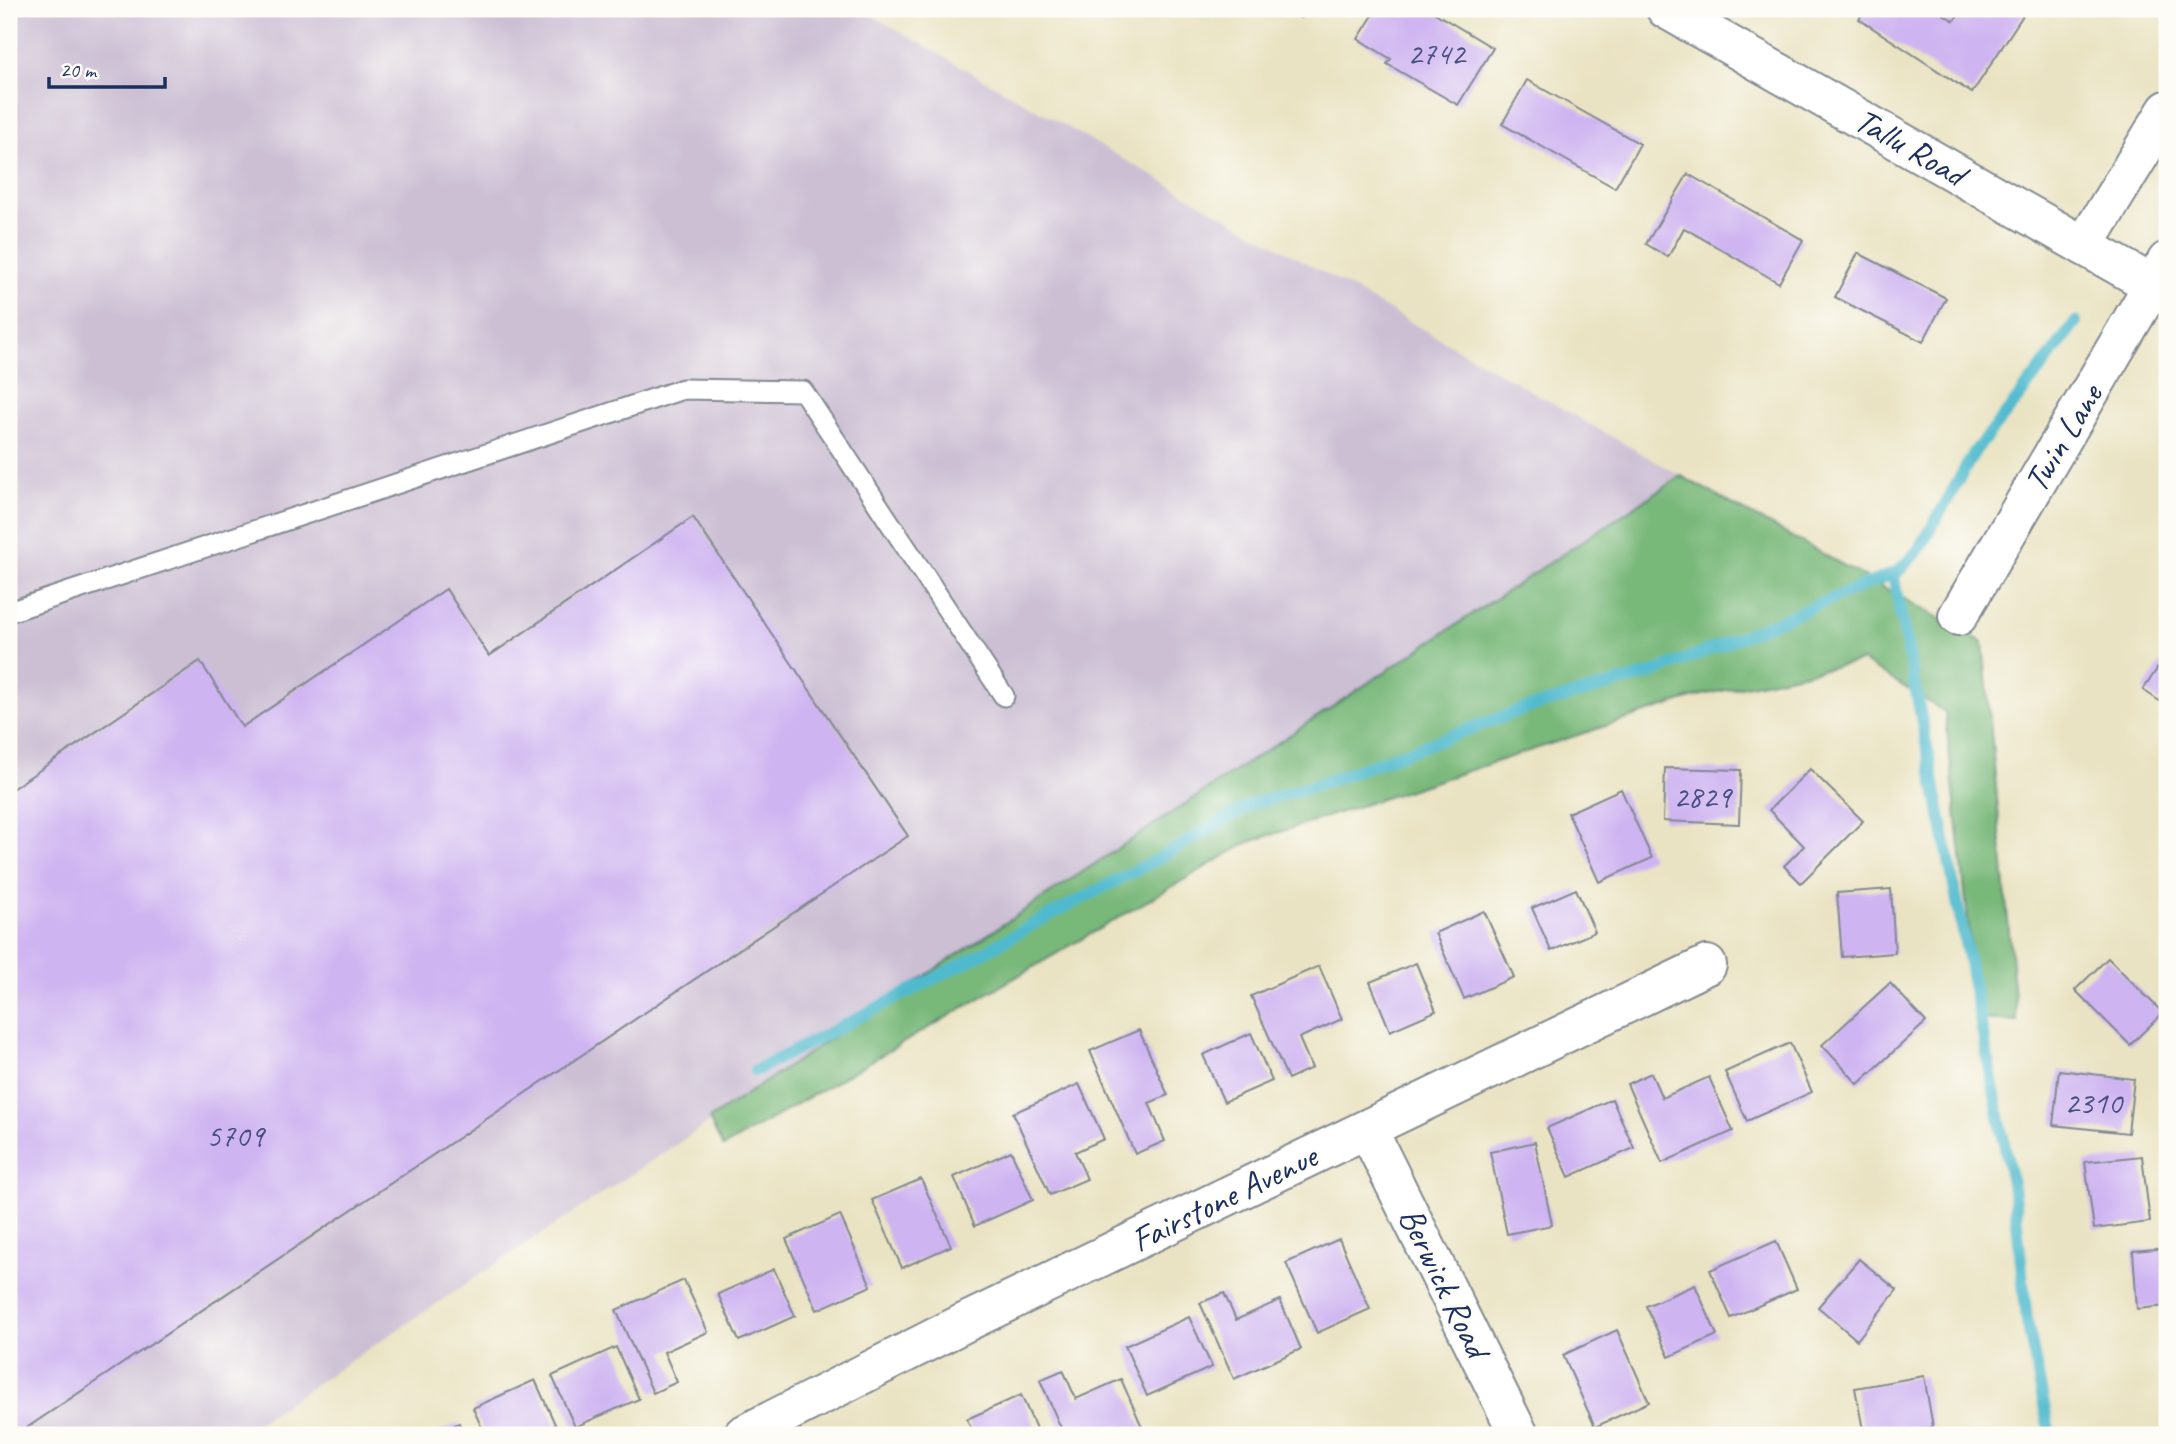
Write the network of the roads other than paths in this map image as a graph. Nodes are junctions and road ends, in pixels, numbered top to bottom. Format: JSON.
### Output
{"nodes":[{"id":1,"x":1666,"y":9,"type":"edge"},
{"id":2,"x":2167,"y":110,"type":"edge"},
{"id":3,"x":2084,"y":246,"type":"junction"},
{"id":4,"x":2160,"y":273,"type":"edge"},
{"id":5,"x":9,"y":612,"type":"edge"},
{"id":6,"x":1958,"y":615,"type":"dead end"},
{"id":7,"x":1004,"y":696,"type":"dead end"},
{"id":8,"x":1707,"y":965,"type":"dead end"},
{"id":9,"x":1368,"y":1130,"type":"junction"},
{"id":10,"x":743,"y":1435,"type":"edge"},
{"id":11,"x":1519,"y":1435,"type":"edge"}],
"edges":[{"from":1,"to":3,"type":"street","name":"Tallu Road"},
{"from":2,"to":3,"type":"street"},
{"from":3,"to":4,"type":"street","name":"Tallu Road"},
{"from":4,"to":6,"type":"street","name":"Twin Lane"},
{"from":5,"to":7,"type":"lane"},
{"from":8,"to":9,"type":"street","name":"Fairstone Avenue"},
{"from":9,"to":10,"type":"street","name":"Fairstone Avenue"},
{"from":9,"to":11,"type":"street","name":"Berwick Road"}]}
